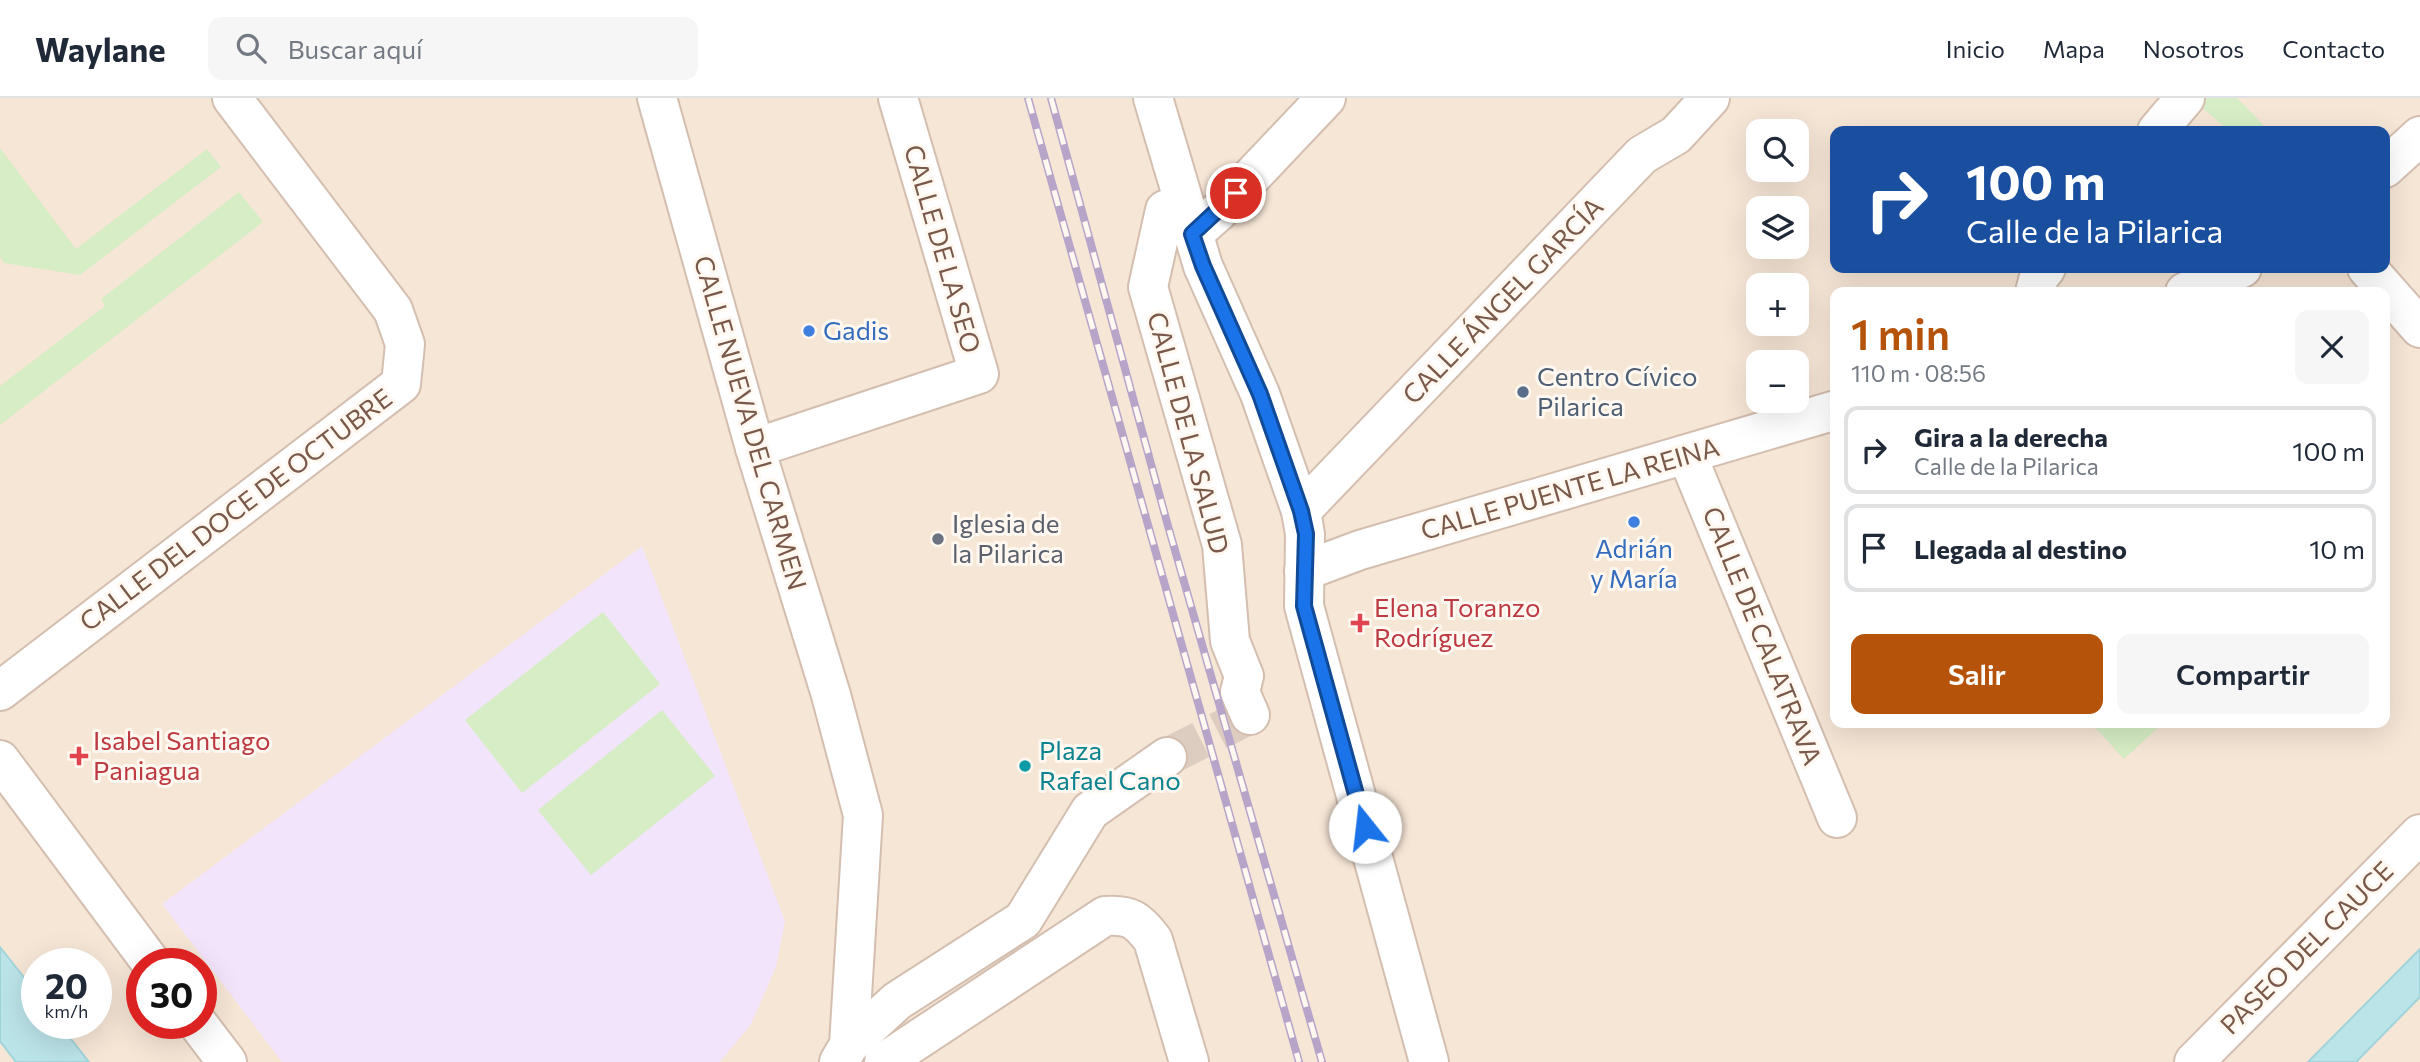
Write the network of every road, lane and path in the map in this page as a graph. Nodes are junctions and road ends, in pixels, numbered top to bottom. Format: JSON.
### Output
{"nodes":[{"id":1,"x":232,"y":98,"type":"edge"},
{"id":2,"x":657,"y":98,"type":"edge"},
{"id":3,"x":898,"y":98,"type":"edge"},
{"id":4,"x":1153,"y":98,"type":"edge"},
{"id":5,"x":1326,"y":98,"type":"edge"},
{"id":6,"x":1710,"y":98,"type":"edge"},
{"id":7,"x":2185,"y":98,"type":"edge"},
{"id":8,"x":2161,"y":126,"type":"edge"},
{"id":9,"x":2420,"y":136,"type":"edge"},
{"id":10,"x":2390,"y":163,"type":"edge"},
{"id":11,"x":1188,"y":218,"type":"junction"},
{"id":12,"x":2230,"y":273,"type":"edge"},
{"id":13,"x":2371,"y":273,"type":"edge"},
{"id":14,"x":2197,"y":287,"type":"edge"},
{"id":15,"x":2384,"y":287,"type":"edge"},
{"id":16,"x":2390,"y":294,"type":"edge"},
{"id":17,"x":2420,"y":328,"type":"edge"},
{"id":18,"x":1830,"y":412,"type":"edge"},
{"id":19,"x":755,"y":449,"type":"junction"},
{"id":20,"x":1687,"y":455,"type":"junction"},
{"id":21,"x":1301,"y":511,"type":"junction"},
{"id":22,"x":1304,"y":571,"type":"junction"},
{"id":23,"x":0,"y":691,"type":"edge"},
{"id":24,"x":1250,"y":715,"type":"dead end"},
{"id":25,"x":1167,"y":757,"type":"tunnel mouth"},
{"id":26,"x":0,"y":760,"type":"edge"},
{"id":27,"x":1837,"y":818,"type":"dead end"},
{"id":28,"x":2420,"y":834,"type":"edge"},
{"id":29,"x":140,"y":948,"type":"edge"},
{"id":30,"x":209,"y":1039,"type":"edge"},
{"id":31,"x":844,"y":1053,"type":"edge"},
{"id":32,"x":227,"y":1062,"type":"edge"},
{"id":33,"x":884,"y":1062,"type":"edge"},
{"id":34,"x":1189,"y":1062,"type":"edge"},
{"id":35,"x":1429,"y":1062,"type":"edge"},
{"id":36,"x":2193,"y":1062,"type":"edge"}],
"edges":[{"from":1,"to":23,"type":"street","name":"CALLE DEL DOCE DE OCTUBRE"},
{"from":2,"to":19,"type":"street","name":"CALLE NUEVA DEL CARMEN"},
{"from":3,"to":19,"type":"street","name":"CALLE DE LA SEO"},
{"from":4,"to":11,"type":"street"},
{"from":5,"to":11,"type":"street"},
{"from":6,"to":21,"type":"street","name":"CALLE ÁNGEL GARCÍA"},
{"from":7,"to":8,"type":"street"},
{"from":9,"to":10,"type":"street"},
{"from":11,"to":21,"type":"street"},
{"from":11,"to":24,"type":"street","name":"CALLE DE LA SALUD"},
{"from":12,"to":14,"type":"street"},
{"from":13,"to":15,"type":"street"},
{"from":16,"to":17,"type":"street"},
{"from":18,"to":20,"type":"street","name":"CALLE PUENTE LA REINA"},
{"from":19,"to":31,"type":"street","name":"CALLE NUEVA DEL CARMEN"},
{"from":20,"to":22,"type":"street","name":"CALLE PUENTE LA REINA"},
{"from":20,"to":27,"type":"street","name":"CALLE DE CALATRAVA"},
{"from":21,"to":22,"type":"street"},
{"from":22,"to":35,"type":"street"},
{"from":25,"to":31,"type":"street"},
{"from":26,"to":29,"type":"street"},
{"from":28,"to":36,"type":"street","name":"PASEO DEL CAUCE"},
{"from":30,"to":32,"type":"street"},
{"from":33,"to":34,"type":"street"}]}
